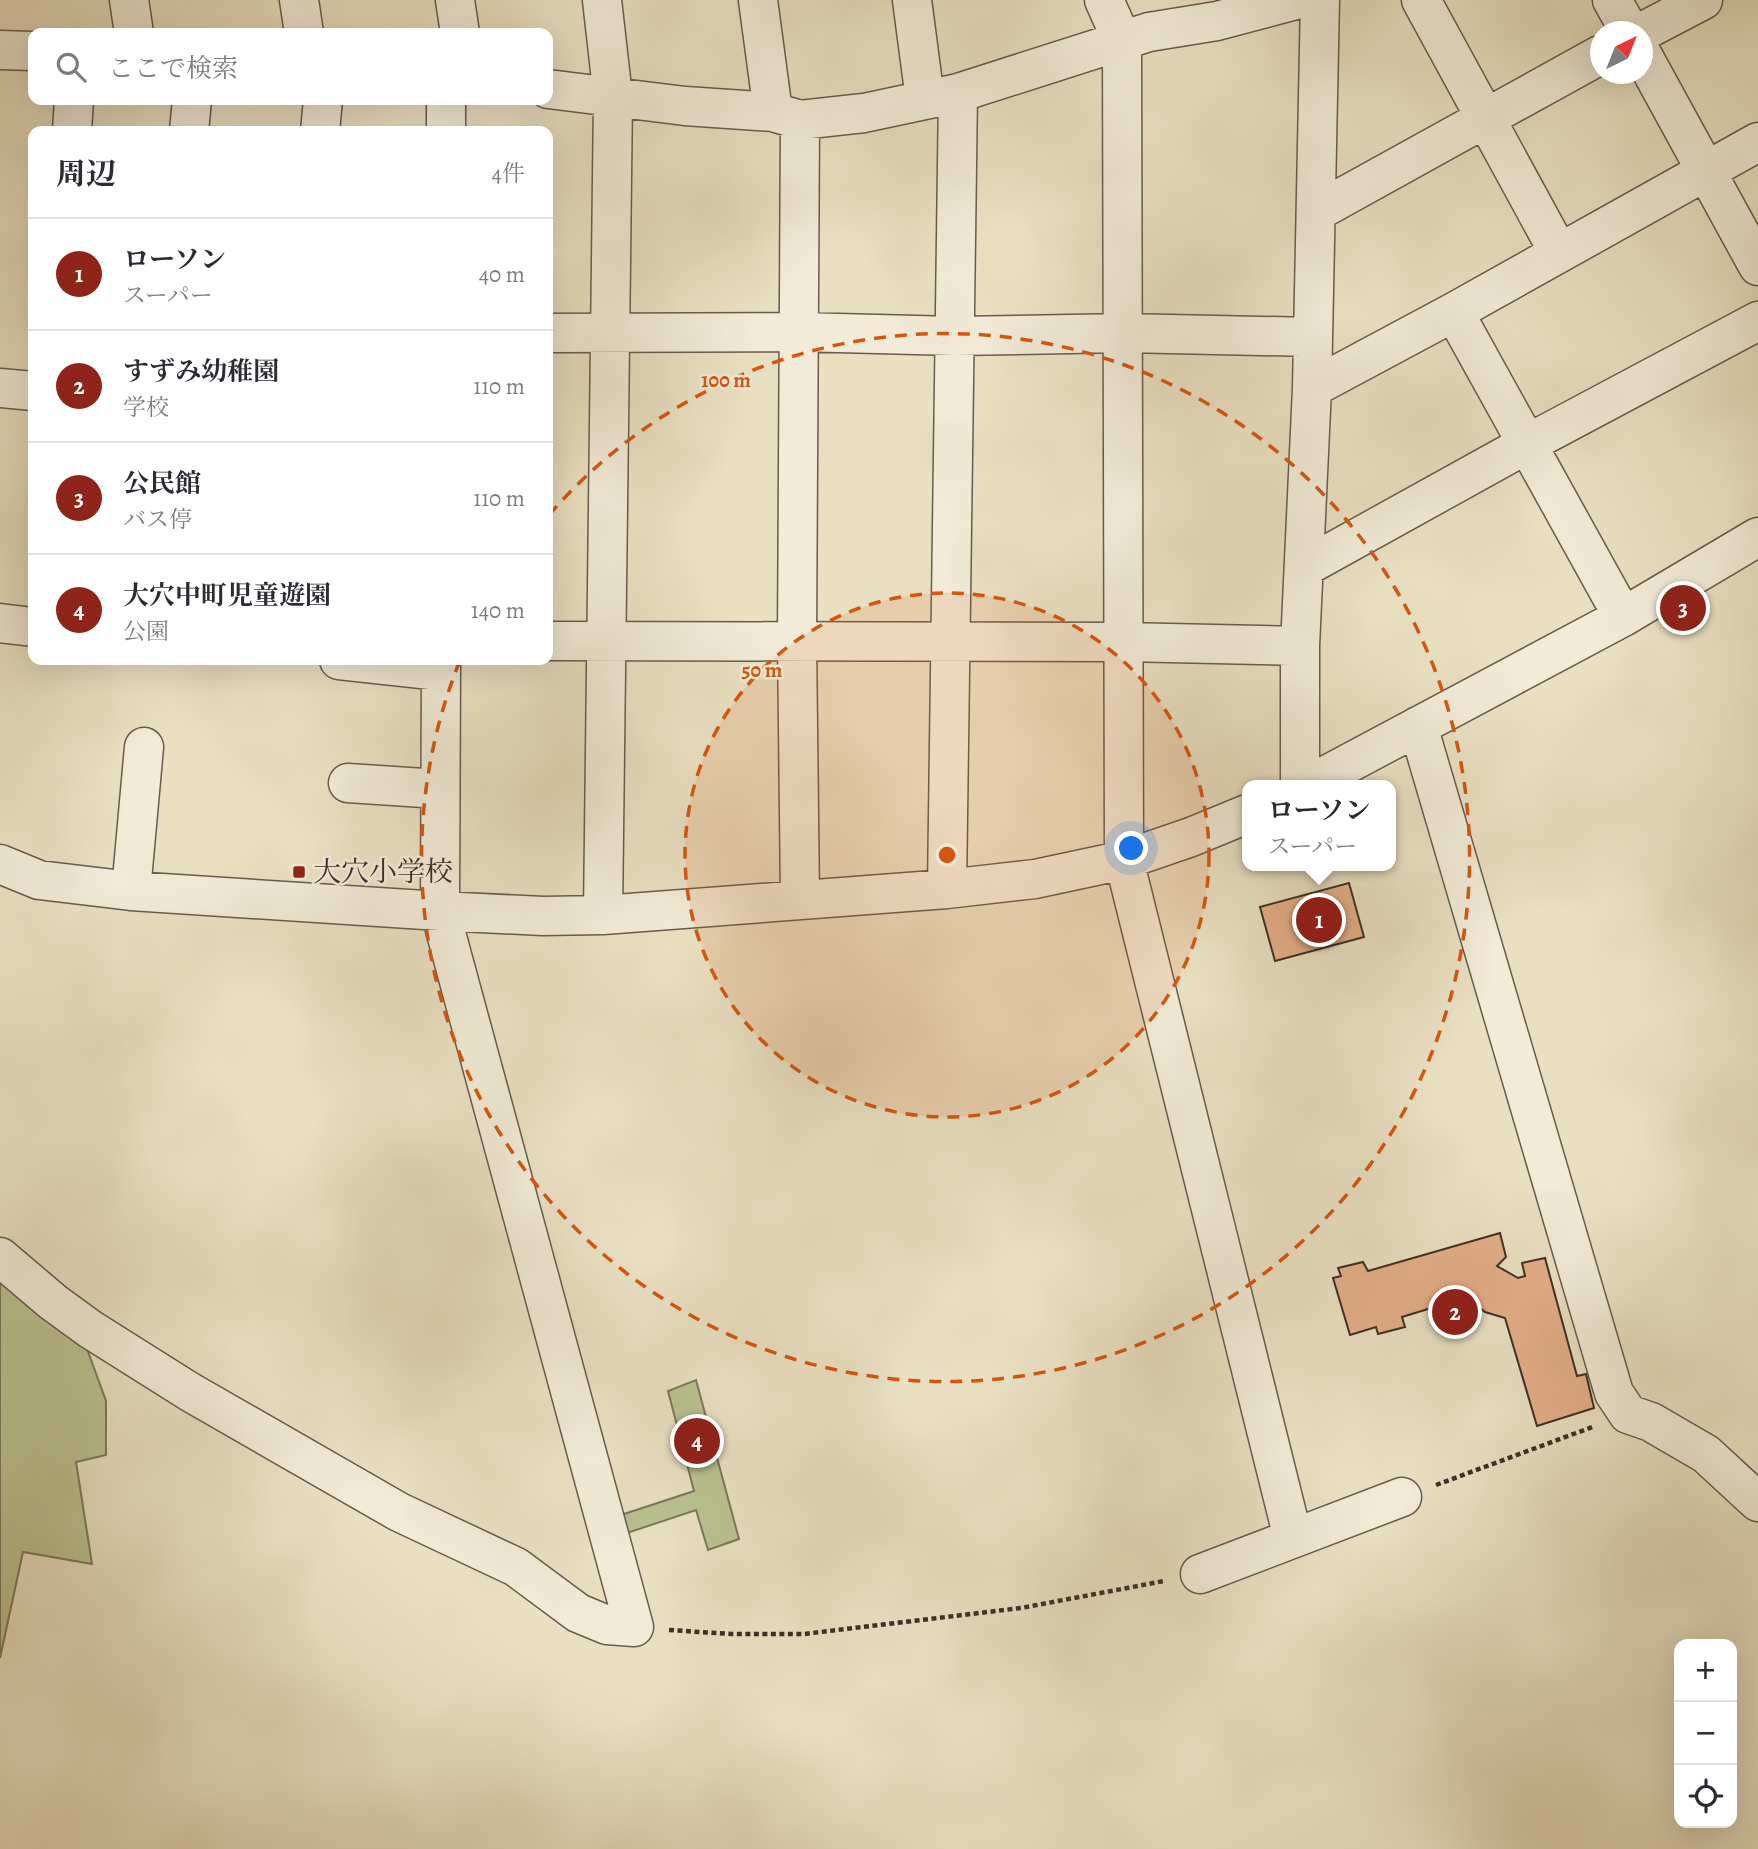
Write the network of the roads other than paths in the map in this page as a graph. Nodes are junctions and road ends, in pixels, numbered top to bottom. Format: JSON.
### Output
{"nodes":[{"id":1,"x":129,"y":0,"type":"edge"},
{"id":2,"x":299,"y":0,"type":"edge"},
{"id":3,"x":455,"y":0,"type":"edge"},
{"id":4,"x":602,"y":0,"type":"edge"},
{"id":5,"x":758,"y":0,"type":"edge"},
{"id":6,"x":912,"y":0,"type":"edge"},
{"id":7,"x":1104,"y":0,"type":"edge"},
{"id":8,"x":1296,"y":0,"type":"edge"},
{"id":9,"x":1320,"y":0,"type":"edge"},
{"id":10,"x":1421,"y":0,"type":"edge"},
{"id":11,"x":1612,"y":0,"type":"edge"},
{"id":12,"x":1703,"y":0,"type":"edge"},
{"id":13,"x":1624,"y":21,"type":"edge"},
{"id":14,"x":1653,"y":27,"type":"edge"},
{"id":15,"x":133,"y":28,"type":"edge"},
{"id":16,"x":303,"y":28,"type":"edge"},
{"id":17,"x":459,"y":28,"type":"edge"},
{"id":18,"x":1122,"y":40,"type":"junction"},
{"id":19,"x":0,"y":50,"type":"edge"},
{"id":20,"x":28,"y":51,"type":"edge"},
{"id":21,"x":1590,"y":61,"type":"edge"},
{"id":22,"x":1653,"y":73,"type":"edge"},
{"id":23,"x":553,"y":90,"type":"edge"},
{"id":24,"x":942,"y":96,"type":"junction"},
{"id":25,"x":613,"y":97,"type":"junction"},
{"id":26,"x":74,"y":105,"type":"edge"},
{"id":27,"x":192,"y":105,"type":"edge"},
{"id":28,"x":323,"y":105,"type":"edge"},
{"id":29,"x":446,"y":105,"type":"edge"},
{"id":30,"x":786,"y":116,"type":"junction"},
{"id":31,"x":1487,"y":119,"type":"junction"},
{"id":32,"x":72,"y":126,"type":"edge"},
{"id":33,"x":189,"y":126,"type":"edge"},
{"id":34,"x":320,"y":126,"type":"edge"},
{"id":35,"x":446,"y":126,"type":"edge"},
{"id":36,"x":1758,"y":142,"type":"edge"},
{"id":37,"x":1706,"y":171,"type":"junction"},
{"id":38,"x":1316,"y":212,"type":"junction"},
{"id":39,"x":1559,"y":253,"type":"junction"},
{"id":40,"x":1758,"y":266,"type":"edge"},
{"id":41,"x":1454,"y":312,"type":"junction"},
{"id":42,"x":1758,"y":321,"type":"edge"},
{"id":43,"x":799,"y":332,"type":"junction"},
{"id":44,"x":553,"y":333,"type":"edge"},
{"id":45,"x":611,"y":333,"type":"junction"},
{"id":46,"x":1124,"y":334,"type":"junction"},
{"id":47,"x":955,"y":336,"type":"junction"},
{"id":48,"x":1312,"y":337,"type":"junction"},
{"id":49,"x":0,"y":388,"type":"edge"},
{"id":50,"x":1311,"y":388,"type":"junction"},
{"id":51,"x":28,"y":391,"type":"edge"},
{"id":52,"x":1527,"y":444,"type":"junction"},
{"id":53,"x":1758,"y":537,"type":"edge"},
{"id":54,"x":1305,"y":567,"type":"junction"},
{"id":55,"x":1623,"y":617,"type":"junction"},
{"id":56,"x":0,"y":623,"type":"edge"},
{"id":57,"x":28,"y":626,"type":"edge"},
{"id":58,"x":553,"y":641,"type":"edge"},
{"id":59,"x":605,"y":641,"type":"junction"},
{"id":60,"x":797,"y":641,"type":"junction"},
{"id":61,"x":950,"y":641,"type":"junction"},
{"id":62,"x":1123,"y":642,"type":"junction"},
{"id":63,"x":1300,"y":646,"type":"junction"},
{"id":64,"x":441,"y":665,"type":"edge"},
{"id":65,"x":1418,"y":726,"type":"junction"},
{"id":66,"x":144,"y":747,"type":"dead end"},
{"id":67,"x":1300,"y":780,"type":"edge"},
{"id":68,"x":1317,"y":780,"type":"edge"},
{"id":69,"x":348,"y":783,"type":"dead end"},
{"id":70,"x":439,"y":789,"type":"junction"},
{"id":71,"x":1242,"y":816,"type":"edge"},
{"id":72,"x":1124,"y":860,"type":"junction"},
{"id":73,"x":3,"y":868,"type":"edge"},
{"id":74,"x":947,"y":889,"type":"junction"},
{"id":75,"x":131,"y":891,"type":"junction"},
{"id":76,"x":800,"y":900,"type":"junction"},
{"id":77,"x":440,"y":911,"type":"junction"},
{"id":78,"x":603,"y":915,"type":"junction"},
{"id":79,"x":0,"y":1257,"type":"edge"},
{"id":80,"x":1402,"y":1497,"type":"road end"},
{"id":81,"x":1758,"y":1502,"type":"edge"},
{"id":82,"x":1293,"y":1538,"type":"junction"},
{"id":83,"x":1200,"y":1574,"type":"road end"}],
"edges":[{"from":1,"to":15,"type":"street"},
{"from":2,"to":16,"type":"street"},
{"from":3,"to":17,"type":"street"},
{"from":4,"to":25,"type":"street"},
{"from":5,"to":30,"type":"street"},
{"from":6,"to":24,"type":"street"},
{"from":7,"to":18,"type":"street"},
{"from":8,"to":18,"type":"street"},
{"from":9,"to":38,"type":"street"},
{"from":10,"to":31,"type":"street"},
{"from":11,"to":13,"type":"street"},
{"from":12,"to":14,"type":"street"},
{"from":18,"to":24,"type":"street"},
{"from":18,"to":46,"type":"street"},
{"from":19,"to":20,"type":"street"},
{"from":21,"to":31,"type":"street"},
{"from":22,"to":37,"type":"street"},
{"from":23,"to":25,"type":"street"},
{"from":24,"to":30,"type":"street"},
{"from":24,"to":47,"type":"street"},
{"from":25,"to":30,"type":"street"},
{"from":25,"to":45,"type":"street"},
{"from":26,"to":32,"type":"street"},
{"from":27,"to":33,"type":"street"},
{"from":28,"to":34,"type":"street"},
{"from":29,"to":35,"type":"street"},
{"from":30,"to":43,"type":"street"},
{"from":31,"to":38,"type":"street"},
{"from":31,"to":39,"type":"street"},
{"from":36,"to":37,"type":"street"},
{"from":37,"to":39,"type":"street"},
{"from":37,"to":40,"type":"street"},
{"from":38,"to":48,"type":"street"},
{"from":39,"to":41,"type":"street"},
{"from":41,"to":50,"type":"street"},
{"from":41,"to":52,"type":"street"},
{"from":42,"to":52,"type":"street"},
{"from":43,"to":45,"type":"street"},
{"from":43,"to":47,"type":"street"},
{"from":43,"to":60,"type":"street"},
{"from":44,"to":45,"type":"street"},
{"from":45,"to":59,"type":"street"},
{"from":46,"to":47,"type":"street"},
{"from":46,"to":48,"type":"street"},
{"from":46,"to":62,"type":"street"},
{"from":47,"to":61,"type":"street"},
{"from":48,"to":50,"type":"street"},
{"from":49,"to":51,"type":"street"},
{"from":50,"to":54,"type":"street"},
{"from":52,"to":54,"type":"street"},
{"from":52,"to":55,"type":"street"},
{"from":53,"to":55,"type":"street"},
{"from":54,"to":63,"type":"street"},
{"from":55,"to":65,"type":"street"},
{"from":56,"to":57,"type":"street"},
{"from":58,"to":59,"type":"street"},
{"from":59,"to":60,"type":"street"},
{"from":59,"to":78,"type":"street"},
{"from":60,"to":61,"type":"street"},
{"from":60,"to":76,"type":"street"},
{"from":61,"to":62,"type":"street"},
{"from":61,"to":74,"type":"street"},
{"from":62,"to":63,"type":"street"},
{"from":62,"to":72,"type":"street"},
{"from":63,"to":67,"type":"street"},
{"from":64,"to":70,"type":"street"},
{"from":65,"to":68,"type":"street"},
{"from":65,"to":81,"type":"street"},
{"from":66,"to":75,"type":"street"},
{"from":69,"to":70,"type":"street"},
{"from":70,"to":77,"type":"street"},
{"from":71,"to":72,"type":"street"},
{"from":72,"to":74,"type":"street"},
{"from":72,"to":82,"type":"street"},
{"from":73,"to":75,"type":"street"},
{"from":74,"to":76,"type":"street"},
{"from":75,"to":77,"type":"street"},
{"from":76,"to":78,"type":"street"},
{"from":77,"to":78,"type":"street"},
{"from":77,"to":79,"type":"street"},
{"from":80,"to":82,"type":"street"},
{"from":82,"to":83,"type":"street"}]}
